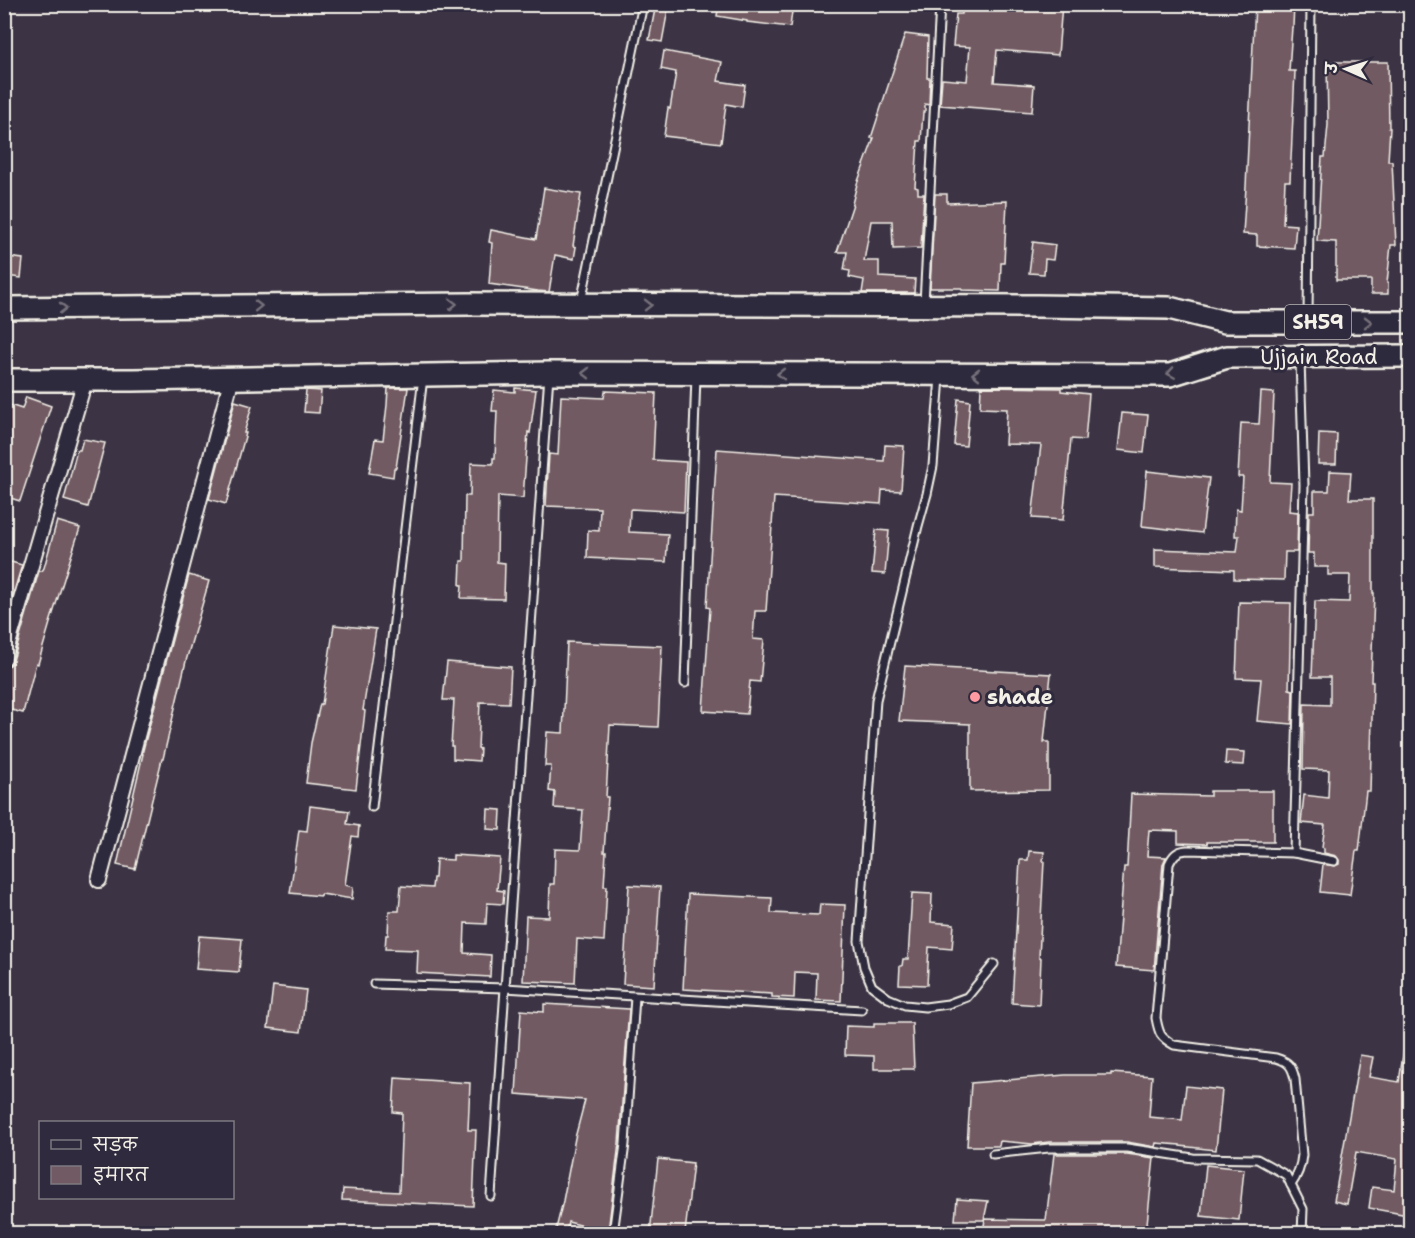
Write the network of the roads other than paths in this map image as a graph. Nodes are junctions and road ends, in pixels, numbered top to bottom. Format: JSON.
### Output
{"nodes":[{"id":1,"x":643,"y":4,"type":"edge"},
{"id":2,"x":940,"y":4,"type":"edge"},
{"id":3,"x":1311,"y":4,"type":"edge"},
{"id":4,"x":580,"y":305,"type":"junction"},
{"id":5,"x":924,"y":305,"type":"junction"},
{"id":6,"x":4,"y":308,"type":"edge"},
{"id":7,"x":1308,"y":322,"type":"junction"},
{"id":8,"x":1410,"y":322,"type":"edge"},
{"id":9,"x":1410,"y":356,"type":"edge"},
{"id":10,"x":1299,"y":357,"type":"junction"},
{"id":11,"x":549,"y":373,"type":"junction"},
{"id":12,"x":696,"y":374,"type":"junction"},
{"id":13,"x":940,"y":374,"type":"junction"},
{"id":14,"x":424,"y":375,"type":"junction"},
{"id":15,"x":232,"y":377,"type":"junction"},
{"id":16,"x":4,"y":380,"type":"edge"},
{"id":17,"x":85,"y":380,"type":"junction"},
{"id":18,"x":4,"y":658,"type":"edge"},
{"id":19,"x":685,"y":683,"type":"dead end"},
{"id":20,"x":372,"y":807,"type":"dead end"},
{"id":21,"x":1294,"y":853,"type":"junction"},
{"id":22,"x":1334,"y":861,"type":"dead end"},
{"id":23,"x":99,"y":880,"type":"dead end"},
{"id":24,"x":994,"y":964,"type":"dead end"},
{"id":25,"x":374,"y":984,"type":"dead end"},
{"id":26,"x":505,"y":988,"type":"junction"},
{"id":27,"x":635,"y":997,"type":"junction"},
{"id":28,"x":862,"y":1010,"type":"dead end"},
{"id":29,"x":993,"y":1154,"type":"dead end"},
{"id":30,"x":1291,"y":1185,"type":"junction"},
{"id":31,"x":491,"y":1196,"type":"dead end"},
{"id":32,"x":614,"y":1233,"type":"edge"},
{"id":33,"x":1302,"y":1233,"type":"edge"}],
"edges":[{"from":1,"to":4,"type":"lane"},
{"from":2,"to":5,"type":"lane"},
{"from":3,"to":7,"type":"lane"},
{"from":4,"to":5,"type":"main road","name":"Ujjain Road","one_way":true},
{"from":6,"to":4,"type":"main road","name":"Ujjain Road","one_way":true},
{"from":5,"to":7,"type":"main road","name":"Ujjain Road","number":"SH59"},
{"from":7,"to":8,"type":"main road","name":"Ujjain Road","number":"SH59","one_way":true},
{"from":9,"to":10,"type":"main road","name":"Ujjain Road","number":"SH59"},
{"from":10,"to":13,"type":"main road","name":"Ujjain Road","number":"SH59","one_way":true},
{"from":10,"to":21,"type":"lane"},
{"from":12,"to":11,"type":"main road","name":"Ujjain Road","one_way":true},
{"from":11,"to":14,"type":"main road","name":"Ujjain Road"},
{"from":11,"to":26,"type":"lane"},
{"from":13,"to":12,"type":"main road","name":"Ujjain Road","one_way":true},
{"from":12,"to":19,"type":"lane"},
{"from":13,"to":24,"type":"lane"},
{"from":14,"to":15,"type":"main road","name":"Ujjain Road"},
{"from":14,"to":20,"type":"lane"},
{"from":15,"to":17,"type":"main road","name":"Ujjain Road"},
{"from":15,"to":23,"type":"street"},
{"from":16,"to":17,"type":"main road","name":"Ujjain Road"},
{"from":17,"to":18,"type":"street"},
{"from":21,"to":22,"type":"lane"},
{"from":21,"to":30,"type":"lane"},
{"from":25,"to":26,"type":"lane"},
{"from":26,"to":27,"type":"lane"},
{"from":26,"to":31,"type":"lane"},
{"from":27,"to":28,"type":"lane"},
{"from":27,"to":32,"type":"lane"},
{"from":29,"to":30,"type":"lane"},
{"from":30,"to":33,"type":"lane"}]}
